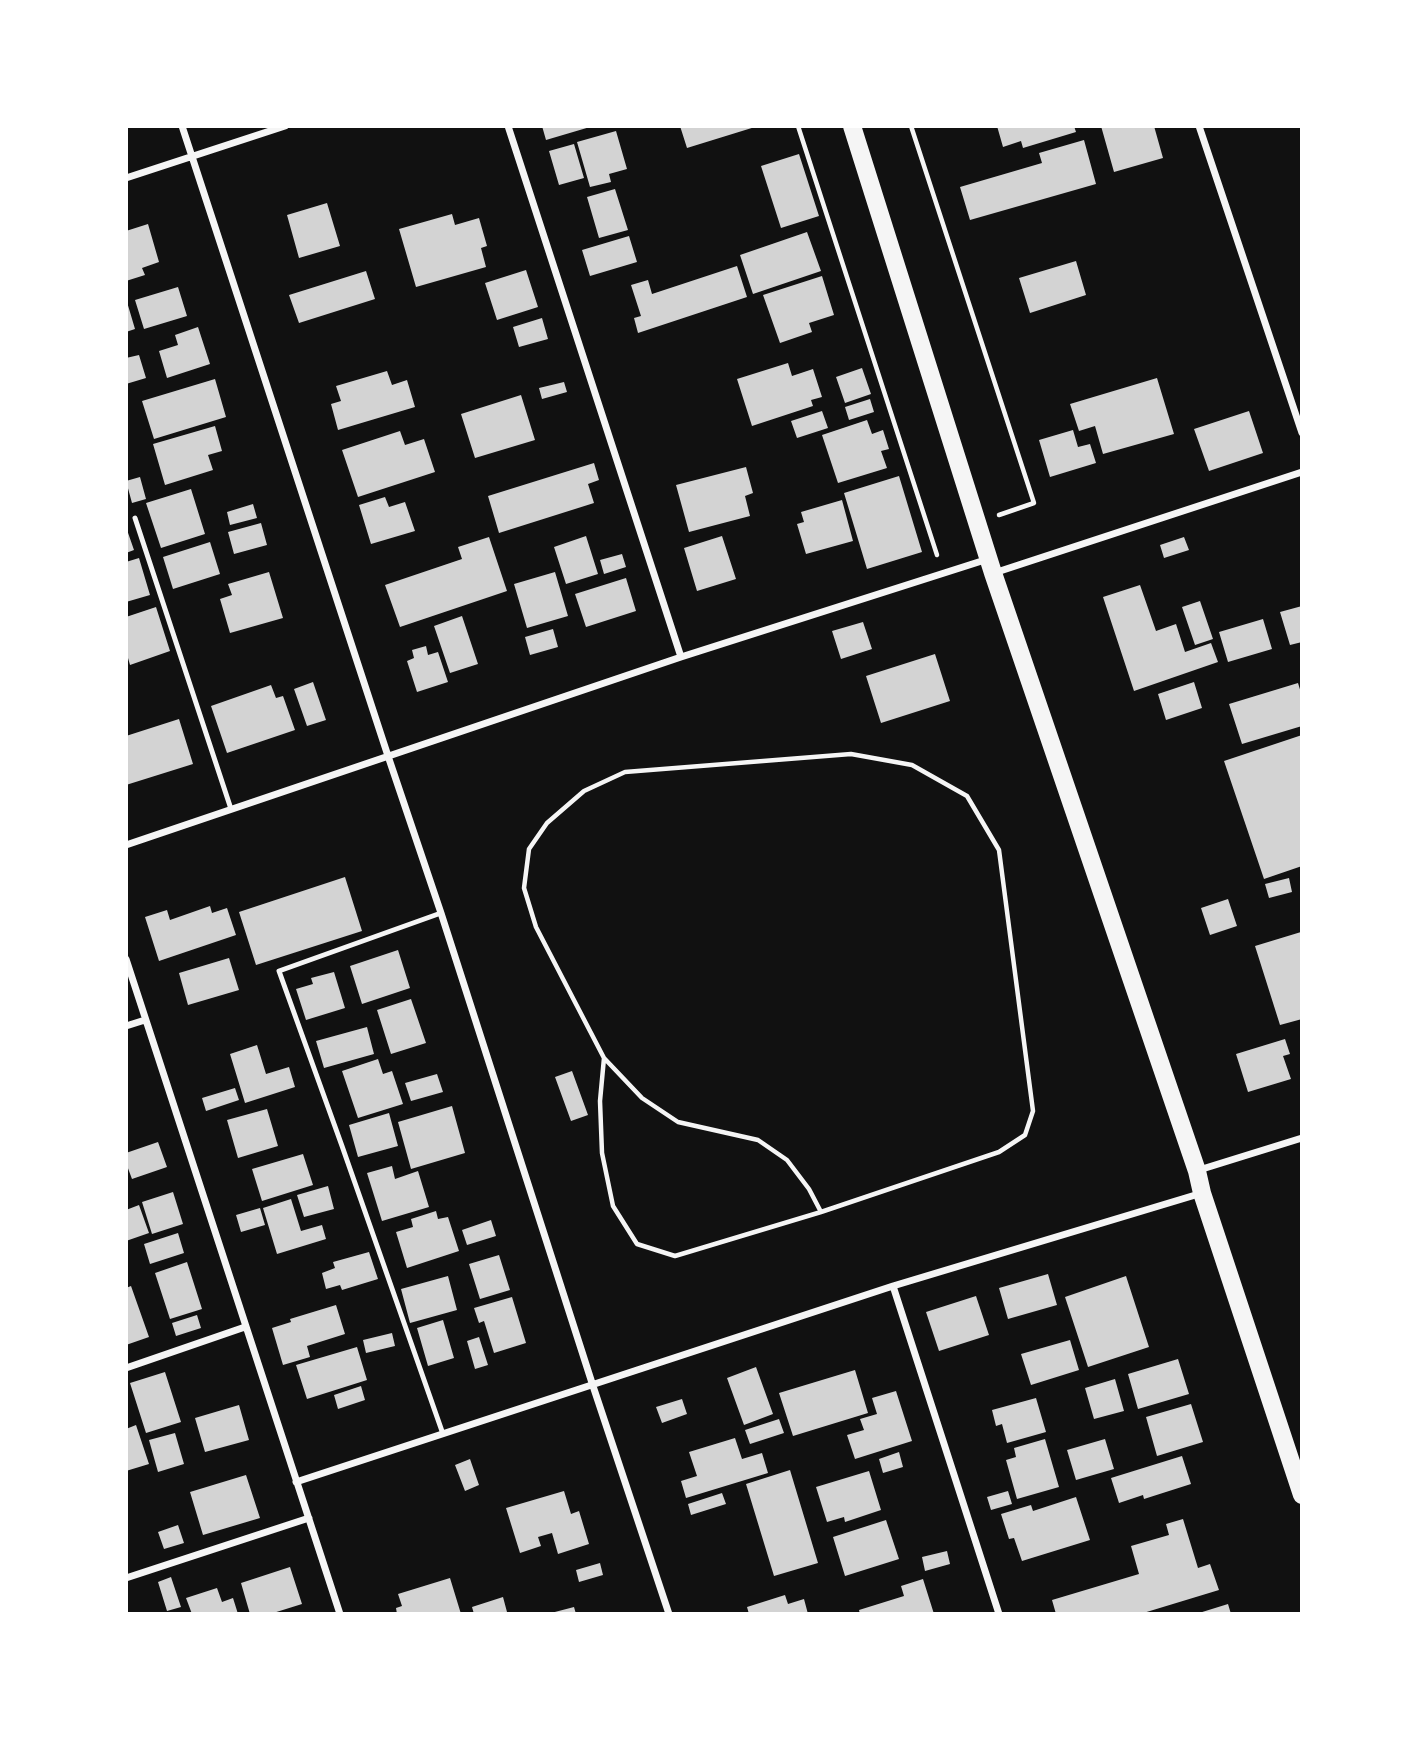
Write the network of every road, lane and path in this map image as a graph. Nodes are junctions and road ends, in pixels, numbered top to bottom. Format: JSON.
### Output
{"nodes":[{"id":1,"x":182,"y":126,"type":"edge"},
{"id":2,"x":285,"y":126,"type":"edge"},
{"id":3,"x":508,"y":126,"type":"edge"},
{"id":4,"x":798,"y":126,"type":"edge"},
{"id":5,"x":852,"y":126,"type":"edge"},
{"id":6,"x":911,"y":126,"type":"edge"},
{"id":7,"x":1199,"y":126,"type":"edge"},
{"id":8,"x":192,"y":156,"type":"junction"},
{"id":9,"x":126,"y":178,"type":"edge"},
{"id":10,"x":1302,"y":433,"type":"edge"},
{"id":11,"x":1302,"y":472,"type":"edge"},
{"id":12,"x":1034,"y":503,"type":"dead end"},
{"id":13,"x":135,"y":518,"type":"dead end"},
{"id":14,"x":940,"y":562,"type":"dead end"},
{"id":15,"x":991,"y":566,"type":"junction"},
{"id":16,"x":681,"y":657,"type":"junction"},
{"id":17,"x":387,"y":756,"type":"junction"},
{"id":18,"x":231,"y":809,"type":"junction"},
{"id":19,"x":126,"y":845,"type":"edge"},
{"id":20,"x":441,"y":913,"type":"junction"},
{"id":21,"x":126,"y":959,"type":"edge"},
{"id":22,"x":145,"y":1020,"type":"junction"},
{"id":23,"x":126,"y":1026,"type":"edge"},
{"id":24,"x":604,"y":1058,"type":"junction"},
{"id":25,"x":1302,"y":1138,"type":"edge"},
{"id":26,"x":1197,"y":1171,"type":"junction"},
{"id":27,"x":1202,"y":1193,"type":"junction"},
{"id":28,"x":821,"y":1212,"type":"junction"},
{"id":29,"x":893,"y":1286,"type":"junction"},
{"id":30,"x":245,"y":1327,"type":"junction"},
{"id":31,"x":126,"y":1368,"type":"edge"},
{"id":32,"x":593,"y":1386,"type":"junction"},
{"id":33,"x":443,"y":1434,"type":"junction"},
{"id":34,"x":296,"y":1482,"type":"junction"},
{"id":35,"x":1302,"y":1495,"type":"edge"},
{"id":36,"x":309,"y":1518,"type":"junction"},
{"id":37,"x":126,"y":1578,"type":"edge"},
{"id":38,"x":340,"y":1614,"type":"edge"},
{"id":39,"x":669,"y":1614,"type":"edge"},
{"id":40,"x":999,"y":1614,"type":"edge"}],
"edges":[{"from":1,"to":8,"type":"street"},
{"from":2,"to":8,"type":"street"},
{"from":3,"to":16,"type":"street"},
{"from":4,"to":14,"type":"path"},
{"from":5,"to":15,"type":"main road"},
{"from":6,"to":12,"type":"path"},
{"from":7,"to":10,"type":"street"},
{"from":8,"to":9,"type":"street"},
{"from":8,"to":17,"type":"street"},
{"from":11,"to":15,"type":"street"},
{"from":13,"to":18,"type":"lane"},
{"from":15,"to":16,"type":"street"},
{"from":15,"to":26,"type":"main road"},
{"from":16,"to":17,"type":"street"},
{"from":17,"to":18,"type":"street"},
{"from":17,"to":20,"type":"street"},
{"from":18,"to":19,"type":"street"},
{"from":20,"to":32,"type":"street"},
{"from":20,"to":33,"type":"lane"},
{"from":21,"to":22,"type":"street"},
{"from":22,"to":23,"type":"street"},
{"from":22,"to":30,"type":"street"},
{"from":24,"to":28,"type":"path"},
{"from":24,"to":28,"type":"path"},
{"from":24,"to":28,"type":"path"},
{"from":25,"to":26,"type":"street"},
{"from":26,"to":27,"type":"main road"},
{"from":27,"to":29,"type":"street"},
{"from":27,"to":35,"type":"main road"},
{"from":29,"to":32,"type":"street"},
{"from":29,"to":40,"type":"street"},
{"from":30,"to":31,"type":"street"},
{"from":30,"to":34,"type":"street"},
{"from":32,"to":33,"type":"street"},
{"from":32,"to":39,"type":"street"},
{"from":33,"to":34,"type":"street"},
{"from":34,"to":36,"type":"street"},
{"from":36,"to":37,"type":"street"},
{"from":36,"to":38,"type":"street"}]}
